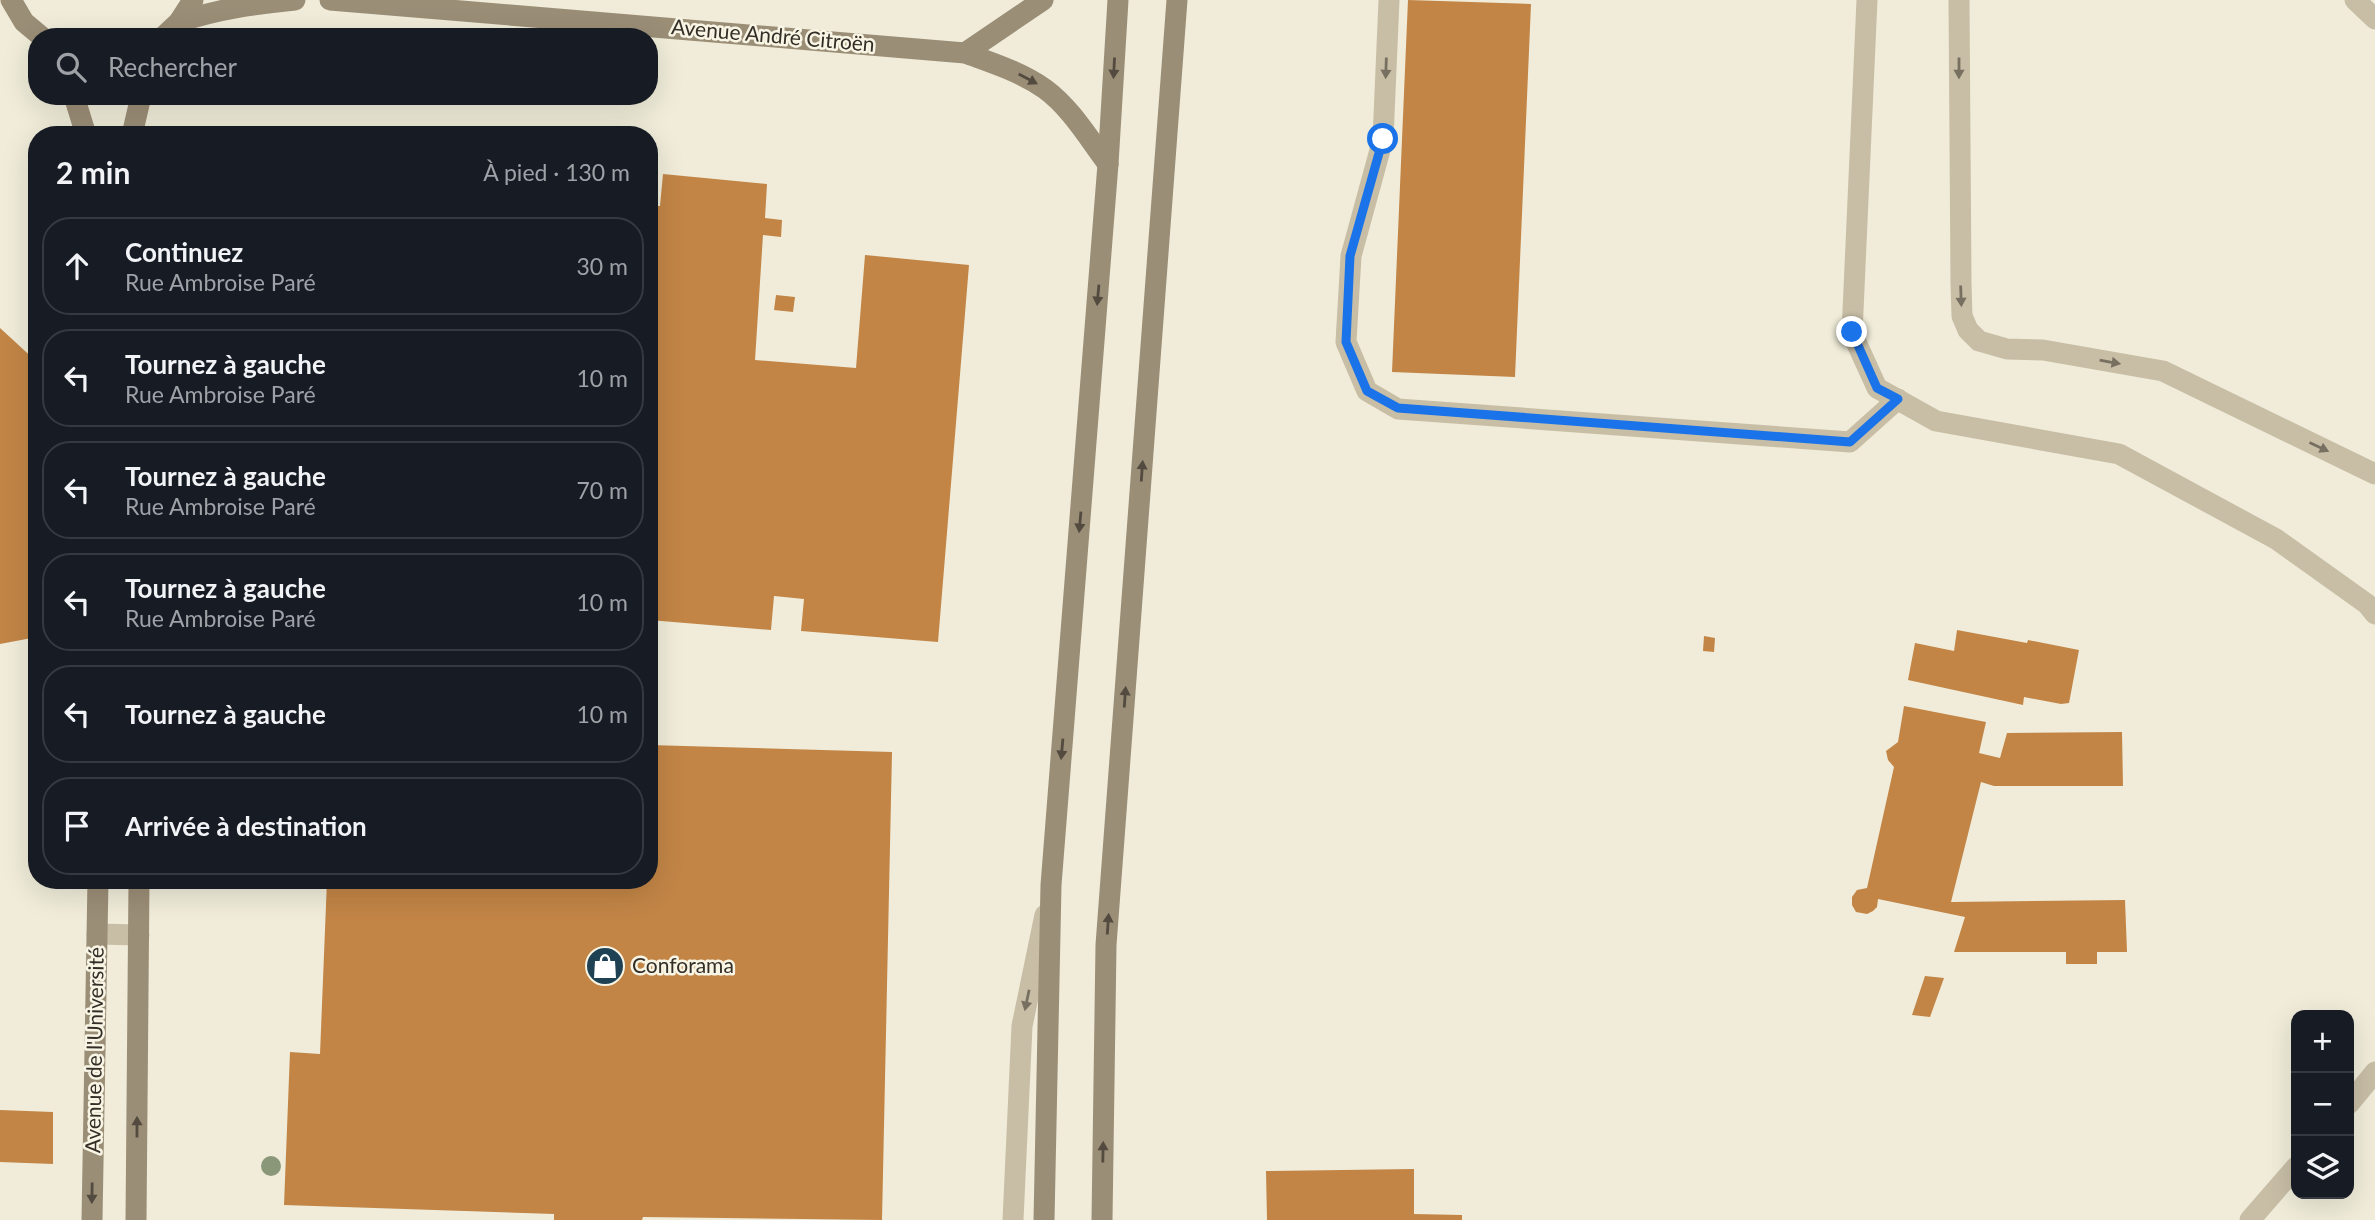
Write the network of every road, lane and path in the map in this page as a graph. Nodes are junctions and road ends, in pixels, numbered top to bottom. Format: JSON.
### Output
{"nodes":[{"id":1,"x":11,"y":0,"type":"edge"},
{"id":2,"x":193,"y":0,"type":"edge"},
{"id":3,"x":295,"y":0,"type":"edge"},
{"id":4,"x":330,"y":0,"type":"edge"},
{"id":5,"x":1044,"y":0,"type":"edge"},
{"id":6,"x":1118,"y":0,"type":"edge"},
{"id":7,"x":1177,"y":0,"type":"edge"},
{"id":8,"x":1389,"y":0,"type":"edge"},
{"id":9,"x":1867,"y":0,"type":"edge"},
{"id":10,"x":1959,"y":0,"type":"edge"},
{"id":11,"x":2355,"y":0,"type":"edge"},
{"id":12,"x":2375,"y":19,"type":"edge"},
{"id":13,"x":179,"y":22,"type":"junction"},
{"id":14,"x":31,"y":28,"type":"edge"},
{"id":15,"x":173,"y":28,"type":"edge"},
{"id":16,"x":965,"y":53,"type":"junction"},
{"id":17,"x":77,"y":105,"type":"edge"},
{"id":18,"x":139,"y":105,"type":"edge"},
{"id":19,"x":83,"y":126,"type":"edge"},
{"id":20,"x":134,"y":126,"type":"edge"},
{"id":21,"x":1108,"y":164,"type":"junction"},
{"id":22,"x":1898,"y":399,"type":"junction"},
{"id":23,"x":2375,"y":474,"type":"edge"},
{"id":24,"x":2375,"y":614,"type":"edge"},
{"id":25,"x":1051,"y":885,"type":"junction"},
{"id":26,"x":98,"y":889,"type":"edge"},
{"id":27,"x":139,"y":889,"type":"edge"},
{"id":28,"x":97,"y":934,"type":"junction"},
{"id":29,"x":139,"y":936,"type":"junction"},
{"id":30,"x":2375,"y":1072,"type":"edge"},
{"id":31,"x":2354,"y":1098,"type":"edge"},
{"id":32,"x":2291,"y":1173,"type":"edge"},
{"id":33,"x":92,"y":1220,"type":"edge"},
{"id":34,"x":136,"y":1220,"type":"edge"},
{"id":35,"x":1013,"y":1220,"type":"edge"},
{"id":36,"x":1044,"y":1220,"type":"edge"},
{"id":37,"x":1102,"y":1220,"type":"edge"},
{"id":38,"x":2250,"y":1220,"type":"edge"}],
"edges":[{"from":1,"to":14,"type":"main road"},
{"from":2,"to":13,"type":"main road"},
{"from":3,"to":13,"type":"main road"},
{"from":4,"to":16,"type":"main road","name":"Avenue André Citroën"},
{"from":5,"to":16,"type":"main road"},
{"from":6,"to":21,"type":"main road","one_way":true},
{"from":37,"to":7,"type":"main road","one_way":true},
{"from":8,"to":22,"type":"street","one_way":true},
{"from":9,"to":22,"type":"street"},
{"from":10,"to":23,"type":"street","one_way":true},
{"from":11,"to":12,"type":"street"},
{"from":13,"to":15,"type":"main road"},
{"from":16,"to":21,"type":"main road","name":"Avenue André Citroën","one_way":true},
{"from":17,"to":19,"type":"main road"},
{"from":18,"to":20,"type":"main road"},
{"from":21,"to":25,"type":"main road","one_way":true},
{"from":22,"to":24,"type":"street"},
{"from":25,"to":35,"type":"street","one_way":true},
{"from":25,"to":36,"type":"main road"},
{"from":26,"to":28,"type":"main road","name":"Avenue de l'Université"},
{"from":27,"to":29,"type":"main road","name":"Avenue de l'Université"},
{"from":28,"to":29,"type":"street"},
{"from":28,"to":33,"type":"main road","name":"Avenue de l'Université","one_way":true},
{"from":34,"to":29,"type":"main road","name":"Avenue de l'Université","one_way":true},
{"from":30,"to":31,"type":"street"},
{"from":32,"to":38,"type":"street"}]}
